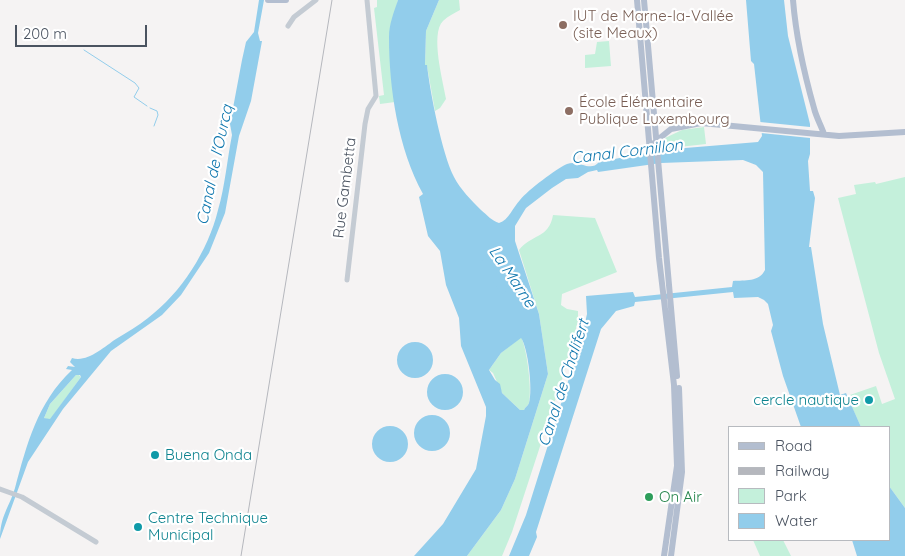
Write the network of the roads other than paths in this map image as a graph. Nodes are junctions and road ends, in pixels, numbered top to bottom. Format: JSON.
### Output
{"nodes":[{"id":1,"x":268,"y":0,"type":"edge"},
{"id":2,"x":286,"y":0,"type":"edge"},
{"id":3,"x":316,"y":0,"type":"edge"},
{"id":4,"x":367,"y":0,"type":"edge"},
{"id":5,"x":637,"y":0,"type":"edge"},
{"id":6,"x":644,"y":0,"type":"edge"},
{"id":7,"x":793,"y":0,"type":"edge"},
{"id":8,"x":288,"y":26,"type":"dead end"},
{"id":9,"x":654,"y":128,"type":"junction"},
{"id":10,"x":671,"y":130,"type":"junction"},
{"id":11,"x":905,"y":132,"type":"edge"},
{"id":12,"x":824,"y":134,"type":"junction"},
{"id":13,"x":654,"y":146,"type":"junction"},
{"id":14,"x":347,"y":280,"type":"dead end"},
{"id":15,"x":670,"y":312,"type":"junction"},
{"id":16,"x":0,"y":489,"type":"edge"},
{"id":17,"x":96,"y":542,"type":"dead end"},
{"id":18,"x":664,"y":556,"type":"edge"},
{"id":19,"x":671,"y":556,"type":"edge"}],
"edges":[{"from":1,"to":2,"type":"main road"},
{"from":3,"to":8,"type":"street"},
{"from":4,"to":14,"type":"street","name":"Rue Gambetta"},
{"from":5,"to":13,"type":"main road"},
{"from":6,"to":9,"type":"main road"},
{"from":7,"to":12,"type":"main road"},
{"from":9,"to":10,"type":"main road"},
{"from":9,"to":13,"type":"main road"},
{"from":10,"to":12,"type":"main road"},
{"from":10,"to":13,"type":"main road"},
{"from":11,"to":12,"type":"main road"},
{"from":13,"to":15,"type":"main road"},
{"from":15,"to":18,"type":"main road"},
{"from":15,"to":19,"type":"main road"},
{"from":16,"to":17,"type":"street"}]}
